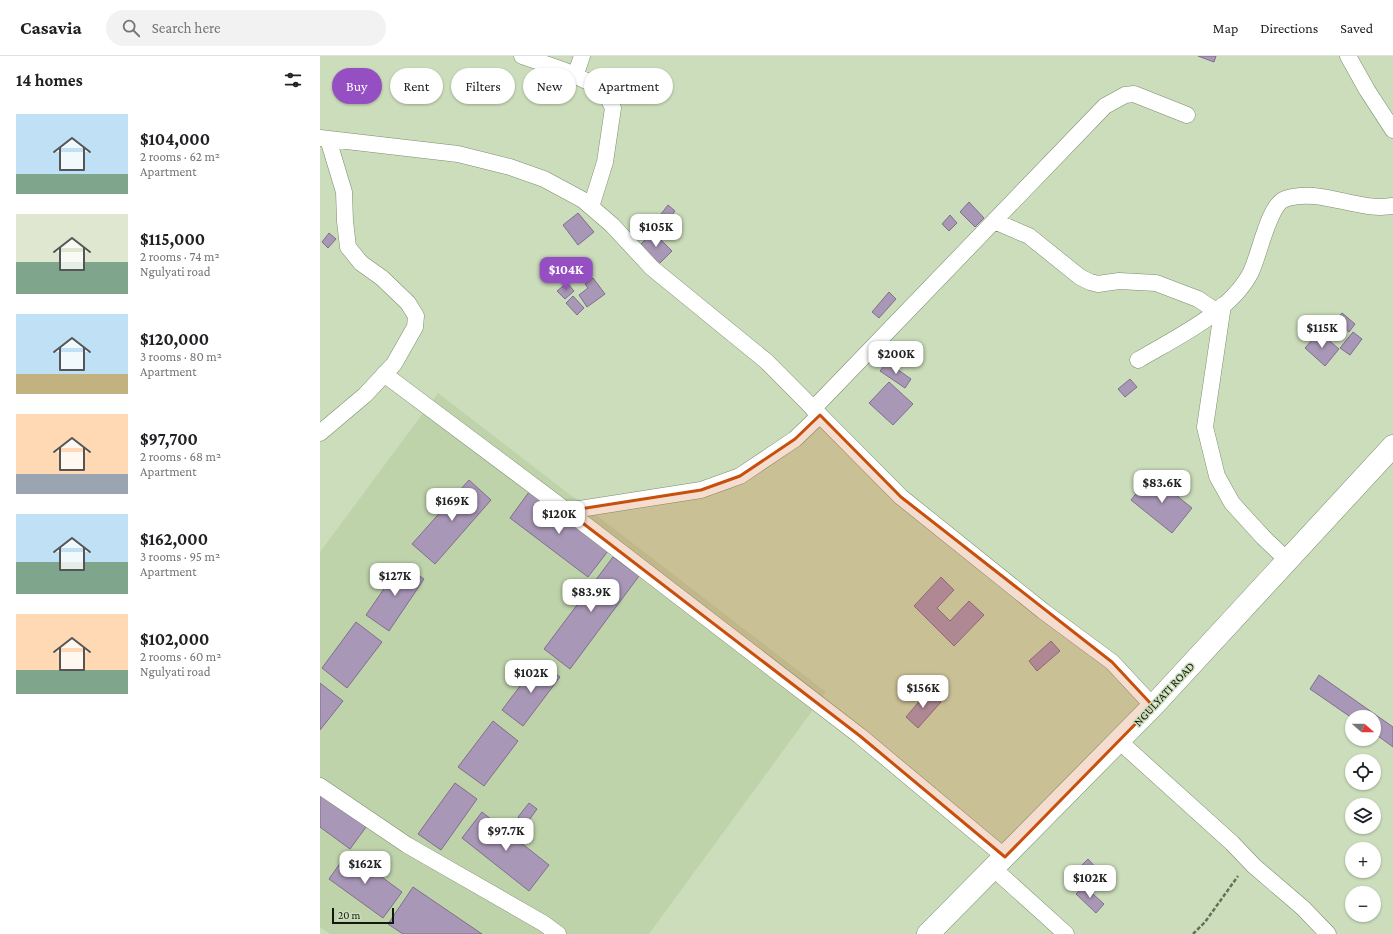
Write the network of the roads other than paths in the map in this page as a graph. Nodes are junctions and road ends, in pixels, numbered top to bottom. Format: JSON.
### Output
{"nodes":[{"id":1,"x":522,"y":56,"type":"edge"},
{"id":2,"x":582,"y":56,"type":"edge"},
{"id":3,"x":1348,"y":56,"type":"edge"},
{"id":4,"x":554,"y":68,"type":"edge"},
{"id":5,"x":576,"y":73,"type":"edge"},
{"id":6,"x":576,"y":76,"type":"edge"},
{"id":7,"x":1187,"y":115,"type":"dead end"},
{"id":8,"x":1393,"y":130,"type":"edge"},
{"id":9,"x":324,"y":138,"type":"edge"},
{"id":10,"x":1393,"y":206,"type":"edge"},
{"id":11,"x":591,"y":207,"type":"junction"},
{"id":12,"x":994,"y":221,"type":"junction"},
{"id":13,"x":1220,"y":308,"type":"junction"},
{"id":14,"x":1138,"y":360,"type":"dead end"},
{"id":15,"x":384,"y":374,"type":"junction"},
{"id":16,"x":816,"y":412,"type":"junction"},
{"id":17,"x":320,"y":433,"type":"edge"},
{"id":18,"x":1393,"y":446,"type":"edge"},
{"id":19,"x":567,"y":511,"type":"junction"},
{"id":20,"x":1288,"y":561,"type":"junction"},
{"id":21,"x":1153,"y":706,"type":"junction"},
{"id":22,"x":1119,"y":741,"type":"junction"},
{"id":23,"x":320,"y":786,"type":"edge"},
{"id":24,"x":999,"y":863,"type":"junction"},
{"id":25,"x":558,"y":934,"type":"edge"},
{"id":26,"x":928,"y":934,"type":"edge"},
{"id":27,"x":1066,"y":934,"type":"edge"},
{"id":28,"x":1328,"y":934,"type":"edge"}],
"edges":[{"from":1,"to":4,"type":"street"},
{"from":2,"to":5,"type":"street"},
{"from":3,"to":8,"type":"street"},
{"from":6,"to":11,"type":"street"},
{"from":7,"to":12,"type":"street"},
{"from":9,"to":11,"type":"street"},
{"from":9,"to":15,"type":"street"},
{"from":10,"to":13,"type":"street"},
{"from":11,"to":16,"type":"street"},
{"from":12,"to":13,"type":"street"},
{"from":12,"to":16,"type":"street"},
{"from":13,"to":14,"type":"street"},
{"from":13,"to":20,"type":"street"},
{"from":15,"to":17,"type":"street"},
{"from":15,"to":19,"type":"street"},
{"from":16,"to":19,"type":"street"},
{"from":16,"to":21,"type":"street"},
{"from":18,"to":20,"type":"main road","name":"NGULYATI ROAD"},
{"from":19,"to":24,"type":"street"},
{"from":20,"to":21,"type":"main road","name":"NGULYATI ROAD"},
{"from":21,"to":22,"type":"main road","name":"NGULYATI ROAD"},
{"from":22,"to":24,"type":"main road","name":"NGULYATI ROAD"},
{"from":22,"to":28,"type":"street"},
{"from":23,"to":25,"type":"street"},
{"from":24,"to":26,"type":"main road","name":"NGULYATI ROAD"},
{"from":24,"to":27,"type":"street"}]}
